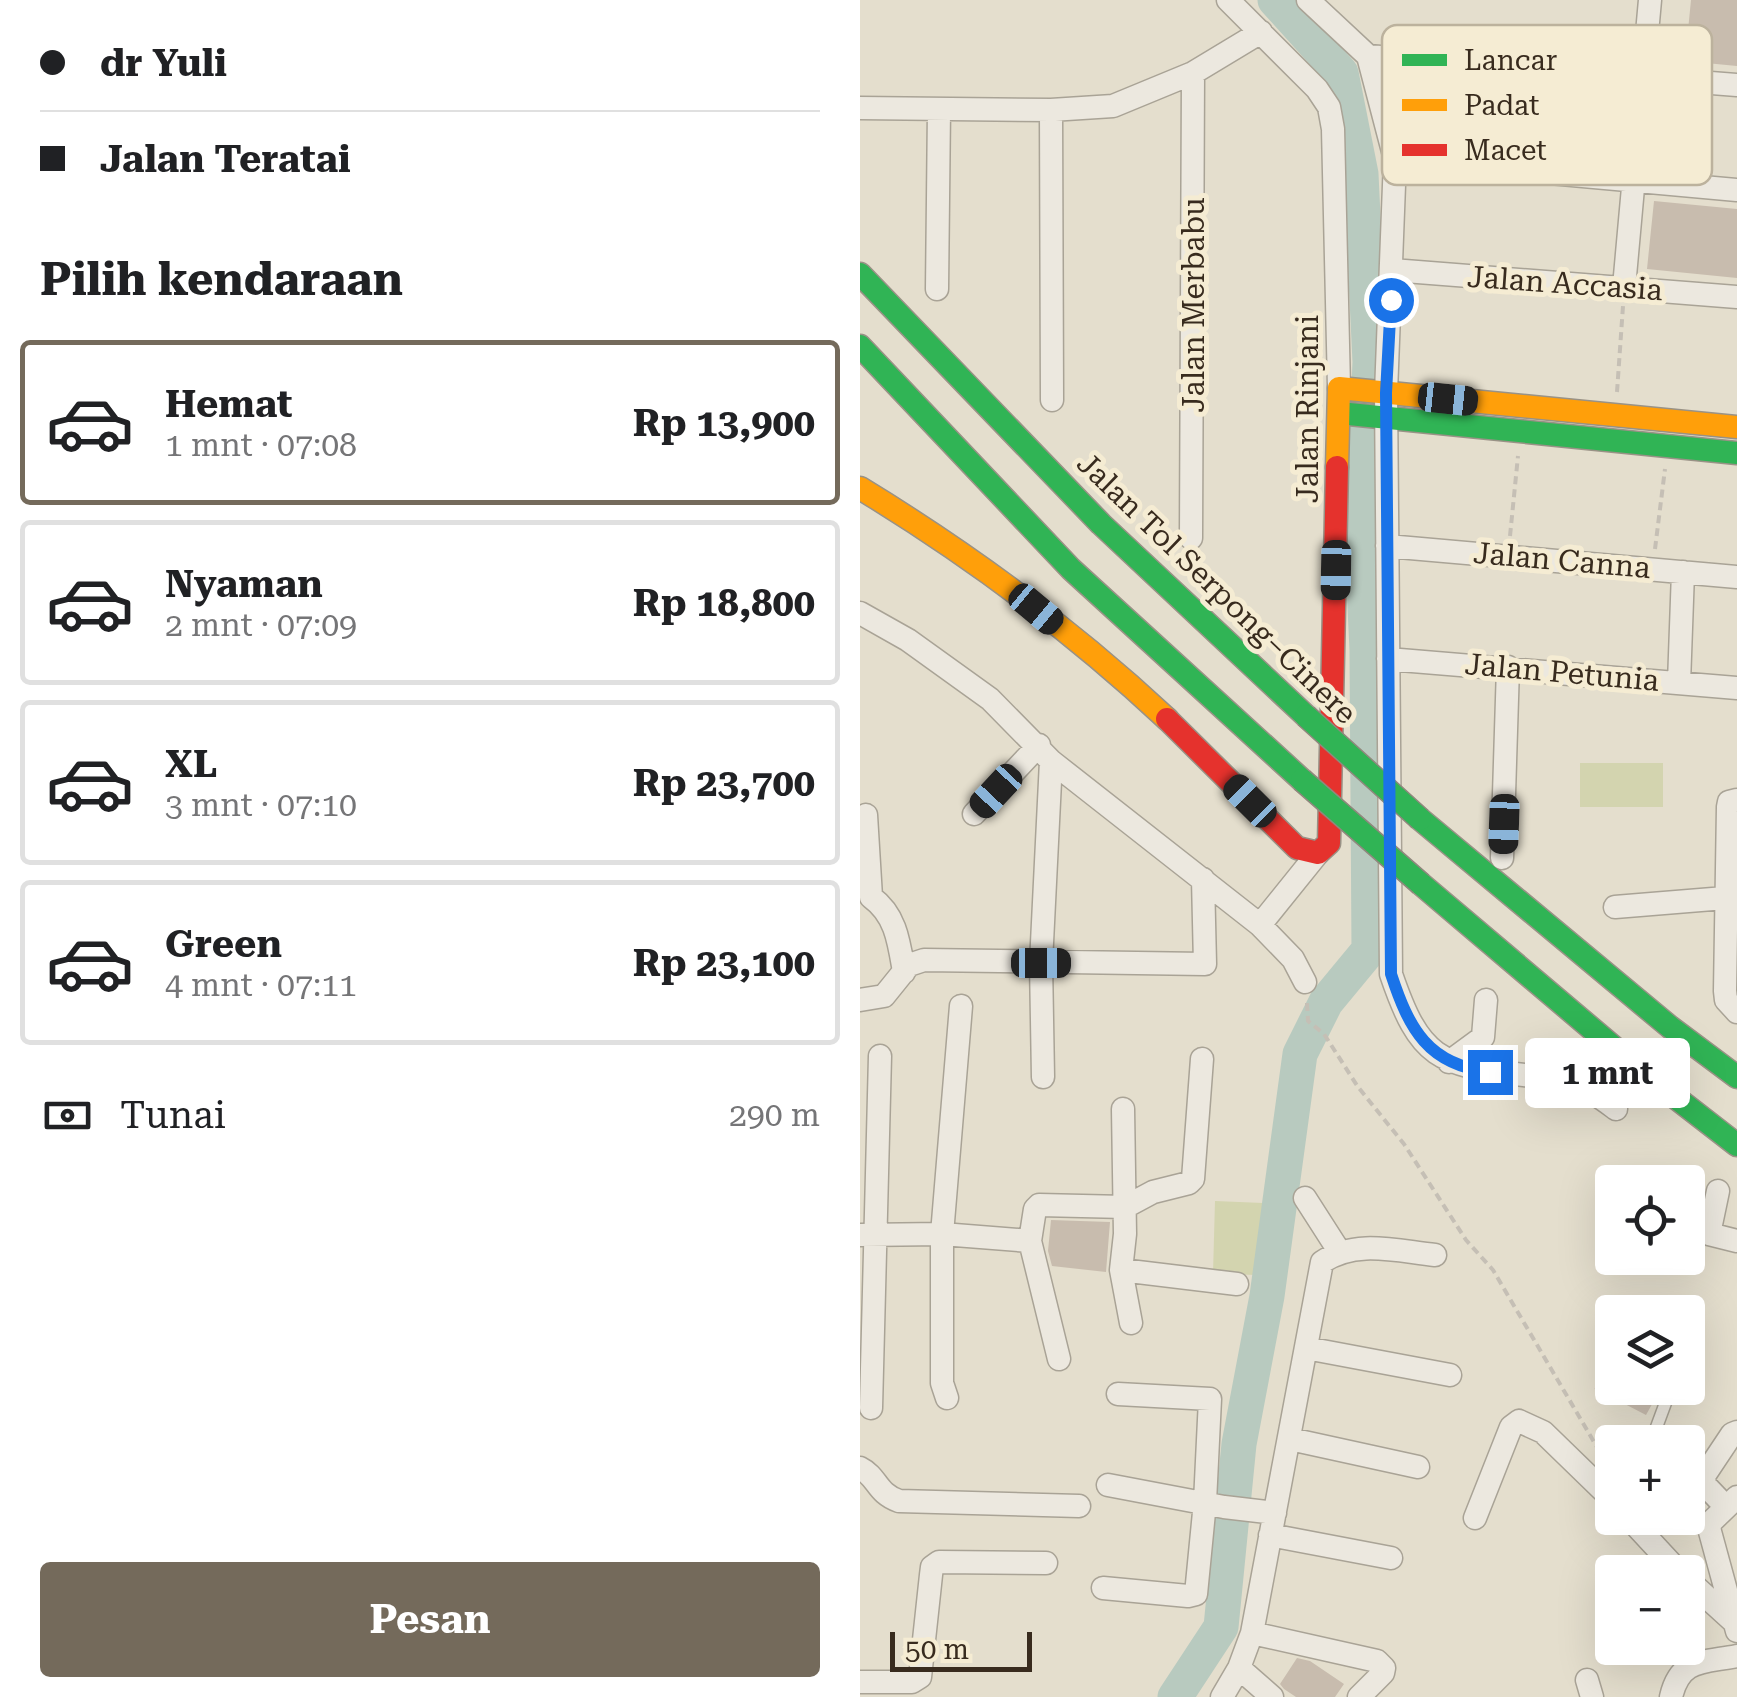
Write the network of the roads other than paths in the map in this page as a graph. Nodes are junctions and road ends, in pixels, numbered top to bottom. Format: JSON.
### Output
{"nodes":[{"id":1,"x":1228,"y":0,"type":"edge"},
{"id":2,"x":1308,"y":0,"type":"edge"},
{"id":3,"x":1650,"y":0,"type":"edge"},
{"id":4,"x":1647,"y":25,"type":"edge"},
{"id":5,"x":1261,"y":32,"type":"junction"},
{"id":6,"x":1368,"y":56,"type":"junction"},
{"id":7,"x":1382,"y":57,"type":"edge"},
{"id":8,"x":1194,"y":73,"type":"junction"},
{"id":9,"x":1712,"y":83,"type":"edge"},
{"id":10,"x":1737,"y":85,"type":"edge"},
{"id":11,"x":860,"y":108,"type":"edge"},
{"id":12,"x":939,"y":109,"type":"junction"},
{"id":13,"x":1382,"y":109,"type":"edge"},
{"id":14,"x":1051,"y":110,"type":"junction"},
{"id":15,"x":1394,"y":185,"type":"edge"},
{"id":16,"x":1634,"y":185,"type":"edge"},
{"id":17,"x":1680,"y":185,"type":"edge"},
{"id":18,"x":1737,"y":190,"type":"edge"},
{"id":19,"x":1392,"y":270,"type":"junction"},
{"id":20,"x":860,"y":274,"type":"edge"},
{"id":21,"x":1624,"y":286,"type":"junction"},
{"id":22,"x":937,"y":289,"type":"dead end"},
{"id":23,"x":1737,"y":297,"type":"edge"},
{"id":24,"x":860,"y":346,"type":"edge"},
{"id":25,"x":1340,"y":388,"type":"junction"},
{"id":26,"x":1383,"y":393,"type":"junction"},
{"id":27,"x":1052,"y":400,"type":"dead end"},
{"id":28,"x":1341,"y":414,"type":"junction"},
{"id":29,"x":1383,"y":419,"type":"junction"},
{"id":30,"x":1737,"y":428,"type":"edge"},
{"id":31,"x":1737,"y":453,"type":"edge"},
{"id":32,"x":860,"y":488,"type":"edge"},
{"id":33,"x":1191,"y":538,"type":"dead end"},
{"id":34,"x":1387,"y":546,"type":"junction"},
{"id":35,"x":1684,"y":572,"type":"junction"},
{"id":36,"x":1737,"y":577,"type":"edge"},
{"id":37,"x":860,"y":613,"type":"edge"},
{"id":38,"x":1388,"y":658,"type":"junction"},
{"id":39,"x":1508,"y":667,"type":"junction"},
{"id":40,"x":1679,"y":683,"type":"junction"},
{"id":41,"x":1737,"y":688,"type":"edge"},
{"id":42,"x":1045,"y":753,"type":"junction"},
{"id":43,"x":1737,"y":800,"type":"edge"},
{"id":44,"x":864,"y":807,"type":"edge"},
{"id":45,"x":974,"y":814,"type":"dead end"},
{"id":46,"x":1318,"y":853,"type":"junction"},
{"id":47,"x":1502,"y":858,"type":"dead end"},
{"id":48,"x":1203,"y":879,"type":"junction"},
{"id":49,"x":1724,"y":898,"type":"junction"},
{"id":50,"x":1615,"y":906,"type":"dead end"},
{"id":51,"x":1260,"y":926,"type":"junction"},
{"id":52,"x":1041,"y":963,"type":"junction"},
{"id":53,"x":904,"y":972,"type":"junction"},
{"id":54,"x":1305,"y":982,"type":"dead end"},
{"id":55,"x":860,"y":1000,"type":"edge"},
{"id":56,"x":1486,"y":1000,"type":"dead end"},
{"id":57,"x":961,"y":1006,"type":"dead end"},
{"id":58,"x":1737,"y":1012,"type":"edge"},
{"id":59,"x":880,"y":1056,"type":"dead end"},
{"id":60,"x":1202,"y":1058,"type":"dead end"},
{"id":61,"x":1449,"y":1062,"type":"junction"},
{"id":62,"x":1043,"y":1077,"type":"dead end"},
{"id":63,"x":1737,"y":1077,"type":"edge"},
{"id":64,"x":1123,"y":1109,"type":"dead end"},
{"id":65,"x":1616,"y":1109,"type":"dead end"},
{"id":66,"x":1737,"y":1145,"type":"edge"},
{"id":67,"x":1718,"y":1191,"type":"dead end"},
{"id":68,"x":1305,"y":1198,"type":"dead end"},
{"id":69,"x":1125,"y":1207,"type":"junction"},
{"id":70,"x":942,"y":1234,"type":"junction"},
{"id":71,"x":868,"y":1235,"type":"edge"},
{"id":72,"x":1737,"y":1240,"type":"edge"},
{"id":73,"x":1030,"y":1241,"type":"junction"},
{"id":74,"x":1339,"y":1251,"type":"junction"},
{"id":75,"x":1435,"y":1255,"type":"dead end"},
{"id":76,"x":1120,"y":1270,"type":"junction"},
{"id":77,"x":1237,"y":1284,"type":"dead end"},
{"id":78,"x":1131,"y":1323,"type":"dead end"},
{"id":79,"x":1306,"y":1348,"type":"junction"},
{"id":80,"x":1059,"y":1359,"type":"dead end"},
{"id":81,"x":1450,"y":1375,"type":"dead end"},
{"id":82,"x":1118,"y":1394,"type":"dead end"},
{"id":83,"x":947,"y":1398,"type":"dead end"},
{"id":84,"x":872,"y":1408,"type":"dead end"},
{"id":85,"x":1737,"y":1432,"type":"edge"},
{"id":86,"x":1290,"y":1439,"type":"junction"},
{"id":87,"x":1418,"y":1467,"type":"dead end"},
{"id":88,"x":860,"y":1468,"type":"edge"},
{"id":89,"x":1595,"y":1482,"type":"edge"},
{"id":90,"x":1108,"y":1485,"type":"dead end"},
{"id":91,"x":1731,"y":1502,"type":"edge"},
{"id":92,"x":1214,"y":1504,"type":"junction"},
{"id":93,"x":1080,"y":1506,"type":"dead end"},
{"id":94,"x":1475,"y":1518,"type":"dead end"},
{"id":95,"x":1266,"y":1519,"type":"junction"},
{"id":96,"x":1645,"y":1535,"type":"edge"},
{"id":97,"x":1664,"y":1555,"type":"edge"},
{"id":98,"x":1391,"y":1558,"type":"dead end"},
{"id":99,"x":1046,"y":1563,"type":"dead end"},
{"id":100,"x":1103,"y":1588,"type":"dead end"},
{"id":101,"x":1705,"y":1596,"type":"edge"},
{"id":102,"x":1736,"y":1626,"type":"edge"},
{"id":103,"x":1252,"y":1633,"type":"junction"},
{"id":104,"x":1737,"y":1656,"type":"edge"},
{"id":105,"x":1239,"y":1668,"type":"junction"},
{"id":106,"x":860,"y":1682,"type":"edge"},
{"id":107,"x":1222,"y":1697,"type":"edge"},
{"id":108,"x":1272,"y":1697,"type":"edge"},
{"id":109,"x":1359,"y":1697,"type":"edge"},
{"id":110,"x":1671,"y":1697,"type":"edge"}],
"edges":[{"from":1,"to":5,"type":"street","name":"Jalan Rinjani"},
{"from":2,"to":6,"type":"street"},
{"from":3,"to":4,"type":"street"},
{"from":5,"to":8,"type":"street"},
{"from":5,"to":25,"type":"street","name":"Jalan Rinjani"},
{"from":6,"to":7,"type":"street"},
{"from":6,"to":13,"type":"street"},
{"from":8,"to":14,"type":"street"},
{"from":8,"to":33,"type":"street","name":"Jalan Merbabu"},
{"from":9,"to":10,"type":"street"},
{"from":11,"to":12,"type":"street"},
{"from":12,"to":14,"type":"street"},
{"from":12,"to":22,"type":"street"},
{"from":14,"to":27,"type":"street"},
{"from":15,"to":19,"type":"street"},
{"from":16,"to":21,"type":"street"},
{"from":17,"to":18,"type":"street"},
{"from":19,"to":21,"type":"street","name":"Jalan Accasia"},
{"from":19,"to":26,"type":"street"},
{"from":20,"to":63,"type":"main road","name":"Jalan Tol Serpong–Cinere","bridge":true},
{"from":21,"to":23,"type":"street","name":"Jalan Accasia"},
{"from":24,"to":66,"type":"main road","bridge":true},
{"from":25,"to":26,"type":"main road"},
{"from":25,"to":28,"type":"main road","name":"Jalan Rinjani"},
{"from":26,"to":29,"type":"street"},
{"from":26,"to":30,"type":"main road"},
{"from":28,"to":29,"type":"main road"},
{"from":28,"to":46,"type":"main road","name":"Jalan Rinjani"},
{"from":29,"to":31,"type":"main road"},
{"from":29,"to":34,"type":"street"},
{"from":32,"to":46,"type":"main road"},
{"from":34,"to":35,"type":"street","name":"Jalan Canna"},
{"from":34,"to":38,"type":"street"},
{"from":35,"to":36,"type":"street","name":"Jalan Canna"},
{"from":35,"to":40,"type":"street"},
{"from":37,"to":42,"type":"street"},
{"from":38,"to":39,"type":"street","name":"Jalan Petunia"},
{"from":38,"to":61,"type":"street"},
{"from":39,"to":40,"type":"street","name":"Jalan Petunia"},
{"from":39,"to":47,"type":"street"},
{"from":40,"to":41,"type":"street","name":"Jalan Petunia"},
{"from":42,"to":45,"type":"street"},
{"from":42,"to":48,"type":"street"},
{"from":42,"to":52,"type":"street"},
{"from":43,"to":49,"type":"street"},
{"from":44,"to":53,"type":"street"},
{"from":46,"to":51,"type":"street"},
{"from":48,"to":51,"type":"street"},
{"from":48,"to":52,"type":"street"},
{"from":49,"to":50,"type":"street"},
{"from":49,"to":58,"type":"street"},
{"from":51,"to":54,"type":"street"},
{"from":52,"to":53,"type":"street"},
{"from":52,"to":62,"type":"street"},
{"from":53,"to":55,"type":"street"},
{"from":56,"to":61,"type":"street"},
{"from":57,"to":70,"type":"street"},
{"from":59,"to":71,"type":"street"},
{"from":60,"to":69,"type":"street"},
{"from":61,"to":65,"type":"street"},
{"from":64,"to":69,"type":"street"},
{"from":67,"to":72,"type":"street"},
{"from":68,"to":74,"type":"street"},
{"from":69,"to":73,"type":"street"},
{"from":69,"to":76,"type":"street"},
{"from":70,"to":71,"type":"street"},
{"from":70,"to":73,"type":"street"},
{"from":70,"to":83,"type":"street"},
{"from":71,"to":84,"type":"street"},
{"from":73,"to":80,"type":"street"},
{"from":74,"to":75,"type":"street"},
{"from":74,"to":79,"type":"street"},
{"from":76,"to":77,"type":"street"},
{"from":76,"to":78,"type":"street"},
{"from":79,"to":81,"type":"street"},
{"from":79,"to":86,"type":"street"},
{"from":82,"to":92,"type":"street"},
{"from":85,"to":91,"type":"street"},
{"from":86,"to":87,"type":"street"},
{"from":86,"to":95,"type":"street"},
{"from":88,"to":93,"type":"street"},
{"from":89,"to":94,"type":"street"},
{"from":90,"to":92,"type":"street"},
{"from":91,"to":102,"type":"street"},
{"from":92,"to":95,"type":"street"},
{"from":92,"to":100,"type":"street"},
{"from":95,"to":98,"type":"street"},
{"from":95,"to":103,"type":"street"},
{"from":96,"to":97,"type":"street"},
{"from":99,"to":106,"type":"street"},
{"from":101,"to":102,"type":"street"},
{"from":103,"to":105,"type":"street"},
{"from":103,"to":109,"type":"street"},
{"from":104,"to":110,"type":"street"},
{"from":105,"to":107,"type":"street"},
{"from":105,"to":108,"type":"street"}]}
